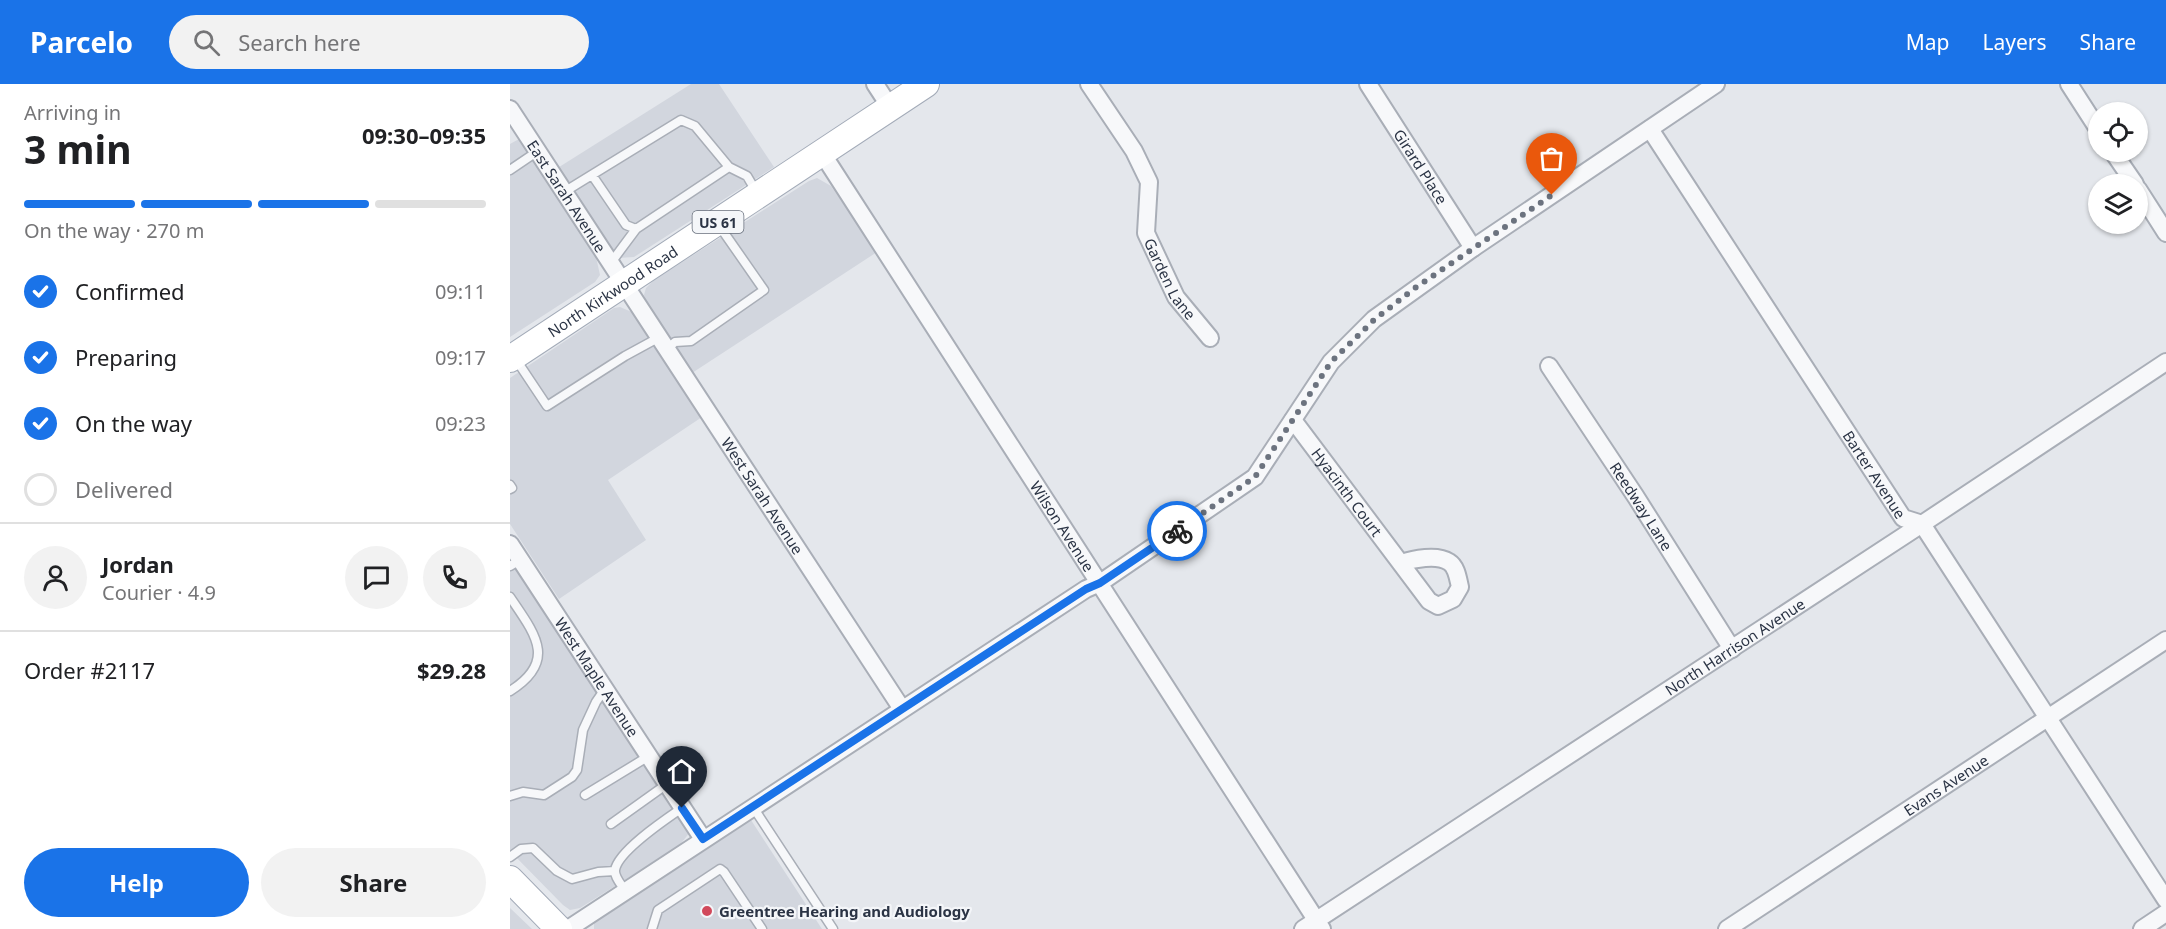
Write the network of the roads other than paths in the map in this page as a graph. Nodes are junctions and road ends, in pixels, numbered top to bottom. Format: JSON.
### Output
{"nodes":[{"id":1,"x":875,"y":84,"type":"edge"},
{"id":2,"x":926,"y":84,"type":"edge"},
{"id":3,"x":1089,"y":84,"type":"edge"},
{"id":4,"x":1368,"y":84,"type":"edge"},
{"id":5,"x":1716,"y":84,"type":"edge"},
{"id":6,"x":2069,"y":84,"type":"edge"},
{"id":7,"x":890,"y":108,"type":"junction"},
{"id":8,"x":510,"y":109,"type":"edge"},
{"id":9,"x":2088,"y":113,"type":"edge"},
{"id":10,"x":1650,"y":129,"type":"junction"},
{"id":11,"x":537,"y":151,"type":"junction"},
{"id":12,"x":822,"y":153,"type":"junction"},
{"id":13,"x":729,"y":167,"type":"junction"},
{"id":14,"x":510,"y":170,"type":"edge"},
{"id":15,"x":592,"y":175,"type":"junction"},
{"id":16,"x":564,"y":192,"type":"junction"},
{"id":17,"x":759,"y":195,"type":"junction"},
{"id":18,"x":2148,"y":204,"type":"edge"},
{"id":19,"x":717,"y":222,"type":"junction"},
{"id":20,"x":636,"y":229,"type":"junction"},
{"id":21,"x":2166,"y":232,"type":"edge"},
{"id":22,"x":1473,"y":248,"type":"junction"},
{"id":23,"x":617,"y":274,"type":"junction"},
{"id":24,"x":1210,"y":338,"type":"dead end"},
{"id":25,"x":662,"y":344,"type":"junction"},
{"id":26,"x":512,"y":358,"type":"edge"},
{"id":27,"x":2166,"y":362,"type":"edge"},
{"id":28,"x":1549,"y":366,"type":"dead end"},
{"id":29,"x":1293,"y":420,"type":"junction"},
{"id":30,"x":510,"y":485,"type":"edge"},
{"id":31,"x":510,"y":489,"type":"edge"},
{"id":32,"x":1922,"y":524,"type":"junction"},
{"id":33,"x":510,"y":544,"type":"edge"},
{"id":34,"x":515,"y":563,"type":"edge"},
{"id":35,"x":1402,"y":563,"type":"dead end"},
{"id":36,"x":1100,"y":583,"type":"junction"},
{"id":37,"x":510,"y":597,"type":"edge"},
{"id":38,"x":2166,"y":640,"type":"edge"},
{"id":39,"x":1732,"y":649,"type":"junction"},
{"id":40,"x":605,"y":689,"type":"junction"},
{"id":41,"x":510,"y":691,"type":"edge"},
{"id":42,"x":902,"y":709,"type":"junction"},
{"id":43,"x":2048,"y":718,"type":"junction"},
{"id":44,"x":650,"y":756,"type":"junction"},
{"id":45,"x":668,"y":784,"type":"junction"},
{"id":46,"x":585,"y":795,"type":"dead end"},
{"id":47,"x":510,"y":796,"type":"edge"},
{"id":48,"x":753,"y":807,"type":"junction"},
{"id":49,"x":682,"y":808,"type":"junction"},
{"id":50,"x":611,"y":824,"type":"dead end"},
{"id":51,"x":703,"y":839,"type":"junction"},
{"id":52,"x":510,"y":857,"type":"edge"},
{"id":53,"x":615,"y":871,"type":"junction"},
{"id":54,"x":510,"y":879,"type":"edge"},
{"id":55,"x":626,"y":891,"type":"junction"},
{"id":56,"x":2166,"y":900,"type":"edge"},
{"id":57,"x":2166,"y":913,"type":"edge"},
{"id":58,"x":1314,"y":926,"type":"edge"},
{"id":59,"x":558,"y":928,"type":"edge"},
{"id":60,"x":652,"y":929,"type":"edge"},
{"id":61,"x":762,"y":929,"type":"edge"},
{"id":62,"x":834,"y":929,"type":"edge"},
{"id":63,"x":1727,"y":929,"type":"edge"},
{"id":64,"x":2142,"y":929,"type":"edge"}],
"edges":[{"from":1,"to":7,"type":"street"},
{"from":2,"to":7,"type":"main road","name":"North Kirkwood Road","number":"US 61"},
{"from":3,"to":24,"type":"street","name":"Garden Lane"},
{"from":4,"to":22,"type":"street","name":"Girard Place"},
{"from":5,"to":10,"type":"street"},
{"from":6,"to":9,"type":"street"},
{"from":7,"to":12,"type":"main road","name":"North Kirkwood Road","number":"US 61"},
{"from":8,"to":11,"type":"street","name":"East Sarah Avenue"},
{"from":10,"to":22,"type":"street"},
{"from":10,"to":32,"type":"street","name":"Barter Avenue"},
{"from":11,"to":14,"type":"lane"},
{"from":11,"to":16,"type":"street","name":"East Sarah Avenue"},
{"from":12,"to":17,"type":"main road","name":"North Kirkwood Road","number":"US 61"},
{"from":12,"to":36,"type":"street","name":"Wilson Avenue"},
{"from":13,"to":15,"type":"lane"},
{"from":13,"to":17,"type":"lane"},
{"from":13,"to":20,"type":"lane"},
{"from":15,"to":16,"type":"lane"},
{"from":15,"to":20,"type":"lane"},
{"from":16,"to":23,"type":"street","name":"East Sarah Avenue"},
{"from":17,"to":19,"type":"main road","name":"North Kirkwood Road","number":"US 61"},
{"from":18,"to":21,"type":"street"},
{"from":19,"to":23,"type":"main road","name":"North Kirkwood Road","number":"US 61"},
{"from":19,"to":25,"type":"lane"},
{"from":20,"to":23,"type":"lane"},
{"from":22,"to":29,"type":"street"},
{"from":23,"to":25,"type":"street","name":"West Sarah Avenue"},
{"from":23,"to":26,"type":"main road","name":"North Kirkwood Road","number":"US 61"},
{"from":25,"to":26,"type":"lane"},
{"from":25,"to":42,"type":"street","name":"West Sarah Avenue"},
{"from":27,"to":32,"type":"street","name":"North Harrison Avenue"},
{"from":28,"to":39,"type":"street","name":"Reedway Lane"},
{"from":29,"to":35,"type":"street","name":"Hyacinth Court"},
{"from":29,"to":36,"type":"street"},
{"from":30,"to":31,"type":"lane"},
{"from":32,"to":39,"type":"street","name":"North Harrison Avenue"},
{"from":32,"to":43,"type":"street","name":"Barter Avenue"},
{"from":33,"to":34,"type":"street","name":"West Maple Avenue"},
{"from":34,"to":40,"type":"street","name":"West Maple Avenue"},
{"from":36,"to":42,"type":"street"},
{"from":36,"to":58,"type":"street","name":"Wilson Avenue"},
{"from":37,"to":41,"type":"lane"},
{"from":38,"to":43,"type":"street","name":"Evans Avenue"},
{"from":39,"to":58,"type":"street","name":"North Harrison Avenue"},
{"from":40,"to":44,"type":"street","name":"West Maple Avenue"},
{"from":40,"to":47,"type":"lane"},
{"from":42,"to":48,"type":"street"},
{"from":43,"to":56,"type":"street","name":"Barter Avenue"},
{"from":43,"to":63,"type":"street","name":"Evans Avenue"},
{"from":44,"to":45,"type":"street","name":"West Maple Avenue"},
{"from":44,"to":46,"type":"lane"},
{"from":45,"to":49,"type":"street","name":"West Maple Avenue"},
{"from":45,"to":50,"type":"lane"},
{"from":48,"to":51,"type":"street"},
{"from":48,"to":62,"type":"lane"},
{"from":49,"to":51,"type":"street","name":"West Maple Avenue"},
{"from":49,"to":53,"type":"lane"},
{"from":51,"to":55,"type":"street"},
{"from":52,"to":53,"type":"lane"},
{"from":53,"to":55,"type":"lane"},
{"from":54,"to":59,"type":"main road"},
{"from":55,"to":59,"type":"street"},
{"from":57,"to":64,"type":"street"},
{"from":60,"to":61,"type":"lane"}]}
